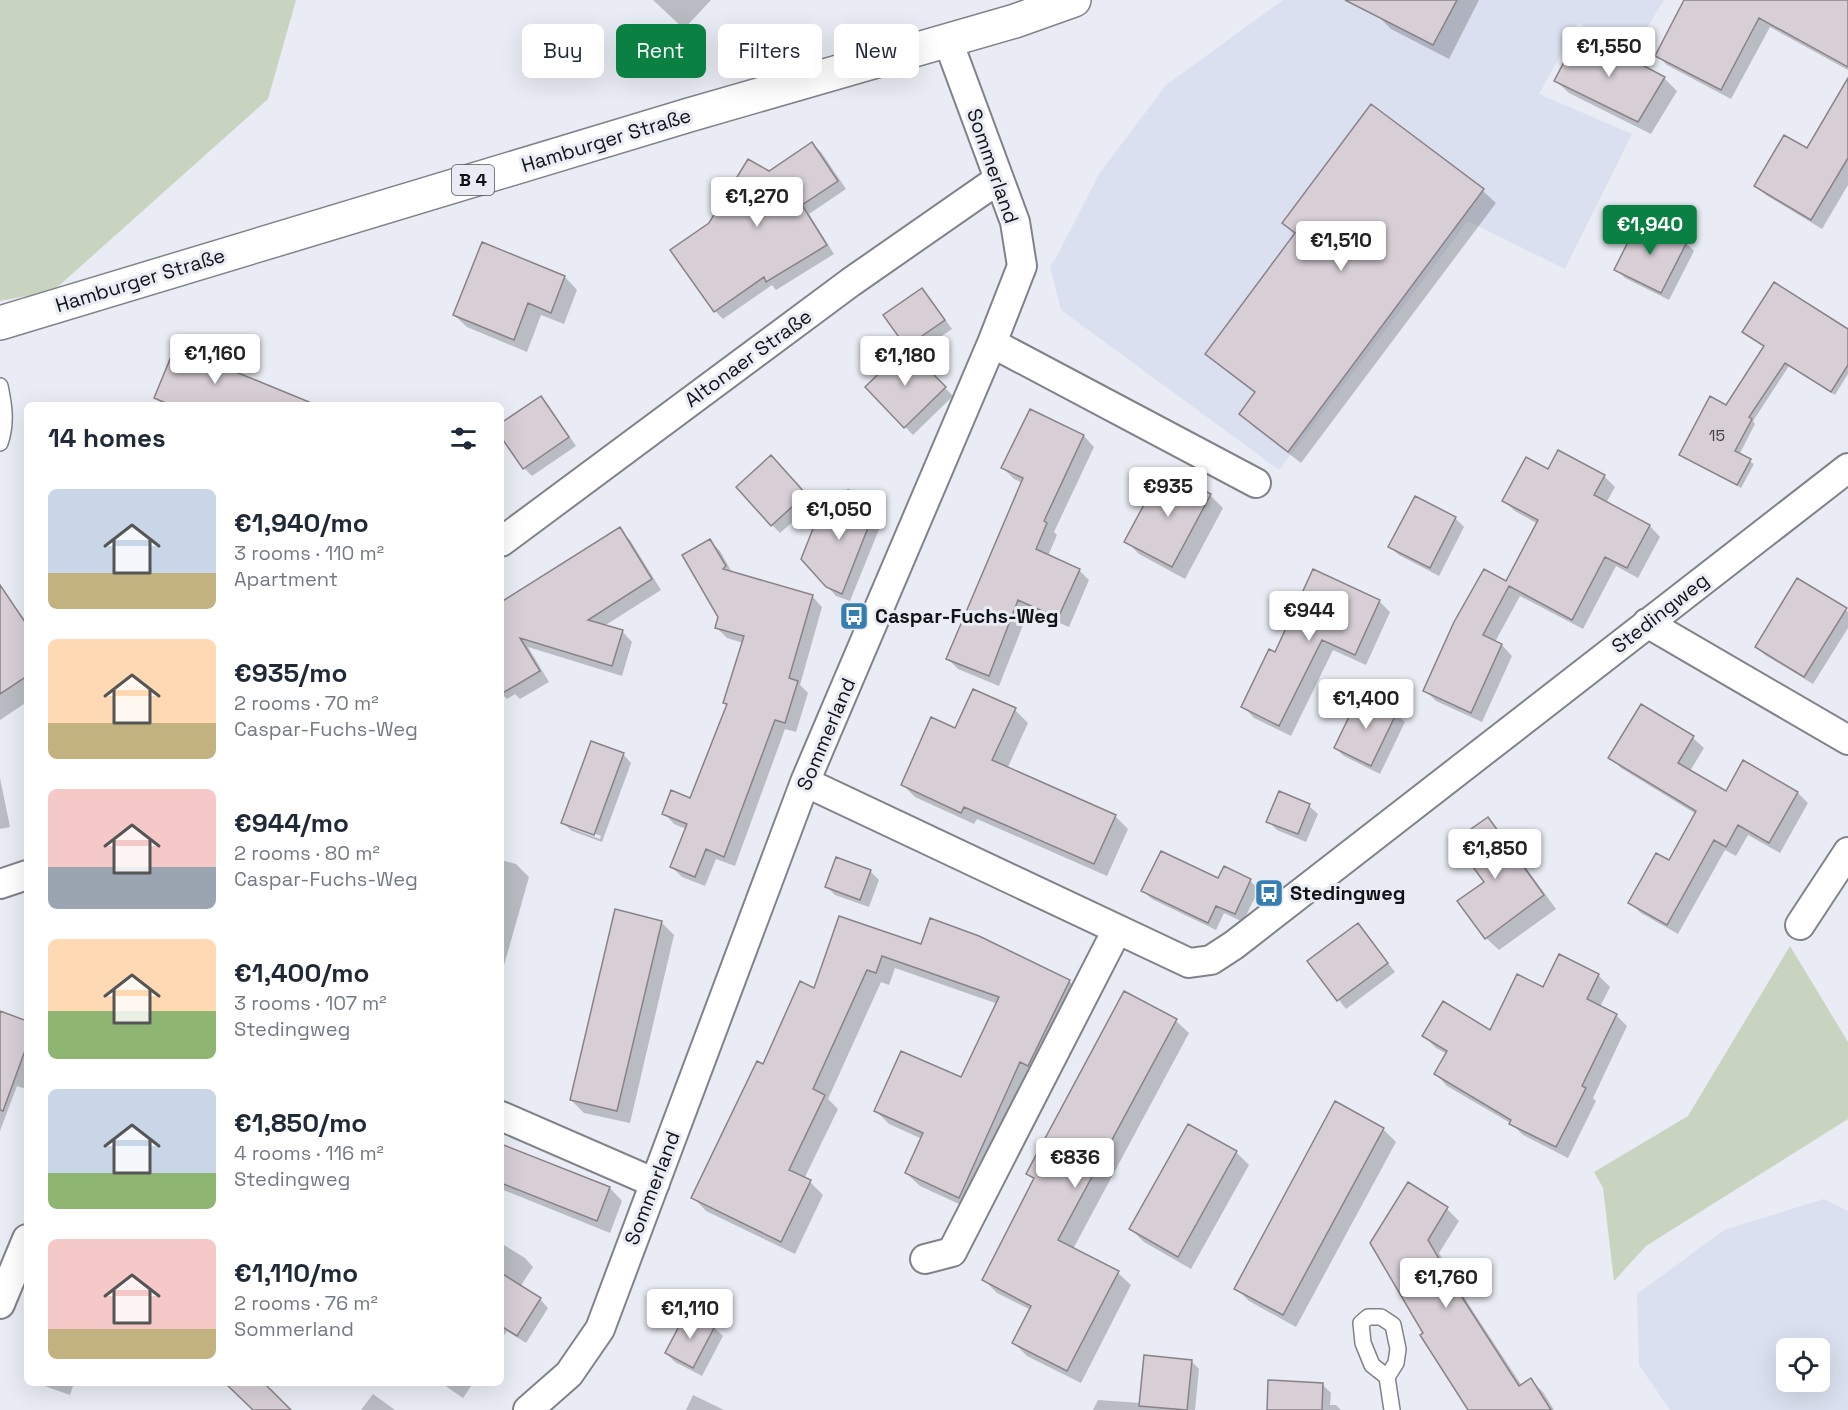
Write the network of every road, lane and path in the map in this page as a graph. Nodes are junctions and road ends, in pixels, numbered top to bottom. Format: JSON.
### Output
{"nodes":[{"id":1,"x":1074,"y":0,"type":"edge"},
{"id":2,"x":948,"y":41,"type":"junction"},
{"id":3,"x":999,"y":180,"type":"junction"},
{"id":4,"x":0,"y":323,"type":"edge"},
{"id":5,"x":992,"y":343,"type":"junction"},
{"id":6,"x":0,"y":386,"type":"edge"},
{"id":7,"x":2,"y":408,"type":"edge"},
{"id":8,"x":0,"y":442,"type":"edge"},
{"id":9,"x":1848,"y":468,"type":"edge"},
{"id":10,"x":1256,"y":483,"type":"dead end"},
{"id":11,"x":504,"y":540,"type":"edge"},
{"id":12,"x":1647,"y":623,"type":"junction"},
{"id":13,"x":1848,"y":740,"type":"edge"},
{"id":14,"x":805,"y":782,"type":"junction"},
{"id":15,"x":1848,"y":852,"type":"edge"},
{"id":16,"x":24,"y":876,"type":"edge"},
{"id":17,"x":0,"y":884,"type":"edge"},
{"id":18,"x":1800,"y":925,"type":"dead end"},
{"id":19,"x":1117,"y":930,"type":"junction"},
{"id":20,"x":504,"y":1117,"type":"edge"},
{"id":21,"x":655,"y":1183,"type":"junction"},
{"id":22,"x":24,"y":1246,"type":"edge"},
{"id":23,"x":925,"y":1259,"type":"dead end"},
{"id":24,"x":0,"y":1304,"type":"edge"},
{"id":25,"x":1386,"y":1377,"type":"dead end"},
{"id":26,"x":528,"y":1410,"type":"edge"},
{"id":27,"x":1392,"y":1410,"type":"edge"}],
"edges":[{"from":1,"to":2,"type":"main road","name":"Hamburger Straße","number":"B 4"},
{"from":2,"to":3,"type":"street","name":"Sommerland"},
{"from":2,"to":4,"type":"main road","name":"Hamburger Straße","number":"B 4"},
{"from":3,"to":5,"type":"street","name":"Sommerland"},
{"from":3,"to":11,"type":"street","name":"Altonaer Straße"},
{"from":5,"to":10,"type":"street"},
{"from":5,"to":14,"type":"street","name":"Sommerland"},
{"from":6,"to":7,"type":"lane"},
{"from":7,"to":8,"type":"lane"},
{"from":9,"to":12,"type":"street","name":"Stedingweg"},
{"from":12,"to":13,"type":"street"},
{"from":12,"to":19,"type":"street","name":"Stedingweg"},
{"from":14,"to":19,"type":"street","name":"Stedingweg"},
{"from":14,"to":21,"type":"street","name":"Sommerland"},
{"from":15,"to":18,"type":"street"},
{"from":16,"to":17,"type":"street"},
{"from":19,"to":23,"type":"street"},
{"from":20,"to":21,"type":"street"},
{"from":21,"to":26,"type":"street","name":"Sommerland"},
{"from":22,"to":24,"type":"street"},
{"from":25,"to":27,"type":"lane"}]}
